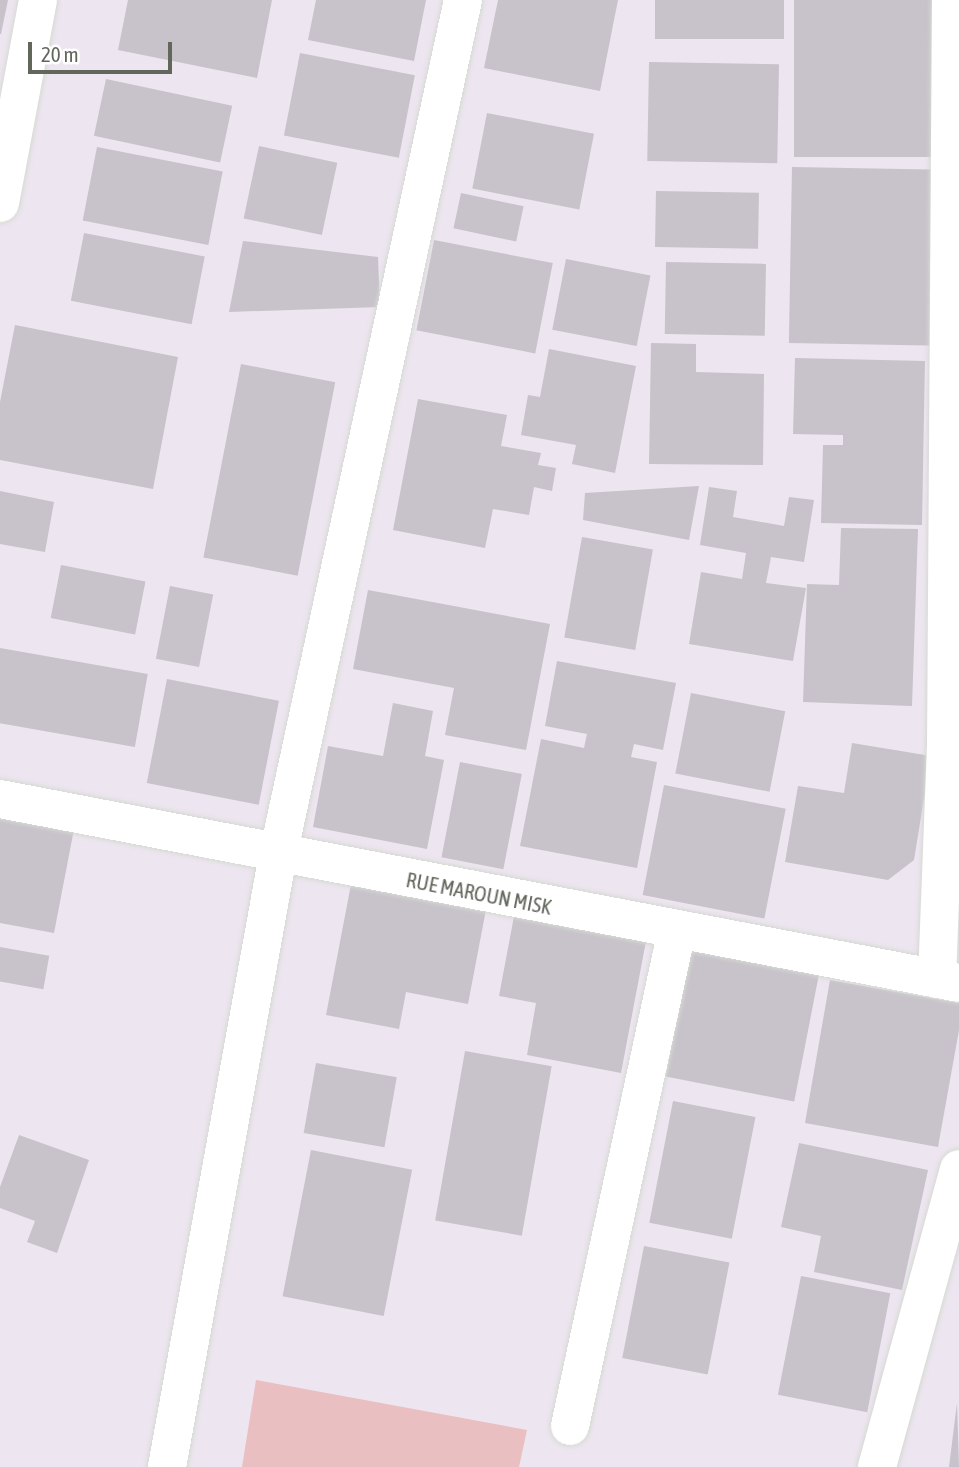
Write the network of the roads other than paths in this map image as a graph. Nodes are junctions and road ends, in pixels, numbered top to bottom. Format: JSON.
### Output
{"nodes":[{"id":1,"x":38,"y":0,"type":"edge"},
{"id":2,"x":463,"y":0,"type":"edge"},
{"id":3,"x":951,"y":0,"type":"edge"},
{"id":4,"x":0,"y":203,"type":"edge"},
{"id":5,"x":953,"y":411,"type":"edge"},
{"id":6,"x":0,"y":799,"type":"edge"},
{"id":7,"x":278,"y":855,"type":"junction"},
{"id":8,"x":677,"y":930,"type":"junction"},
{"id":9,"x":948,"y":981,"type":"edge"},
{"id":10,"x":959,"y":1169,"type":"edge"},
{"id":11,"x":570,"y":1426,"type":"dead end"},
{"id":12,"x":167,"y":1467,"type":"edge"},
{"id":13,"x":877,"y":1467,"type":"edge"}],
"edges":[{"from":1,"to":4,"type":"street"},
{"from":2,"to":7,"type":"street"},
{"from":3,"to":5,"type":"street"},
{"from":5,"to":9,"type":"street"},
{"from":6,"to":7,"type":"street","name":"RUE MAROUN MISK"},
{"from":7,"to":8,"type":"street","name":"RUE MAROUN MISK"},
{"from":7,"to":12,"type":"street"},
{"from":8,"to":9,"type":"street","name":"RUE MAROUN MISK"},
{"from":8,"to":11,"type":"street"},
{"from":10,"to":13,"type":"street"}]}
